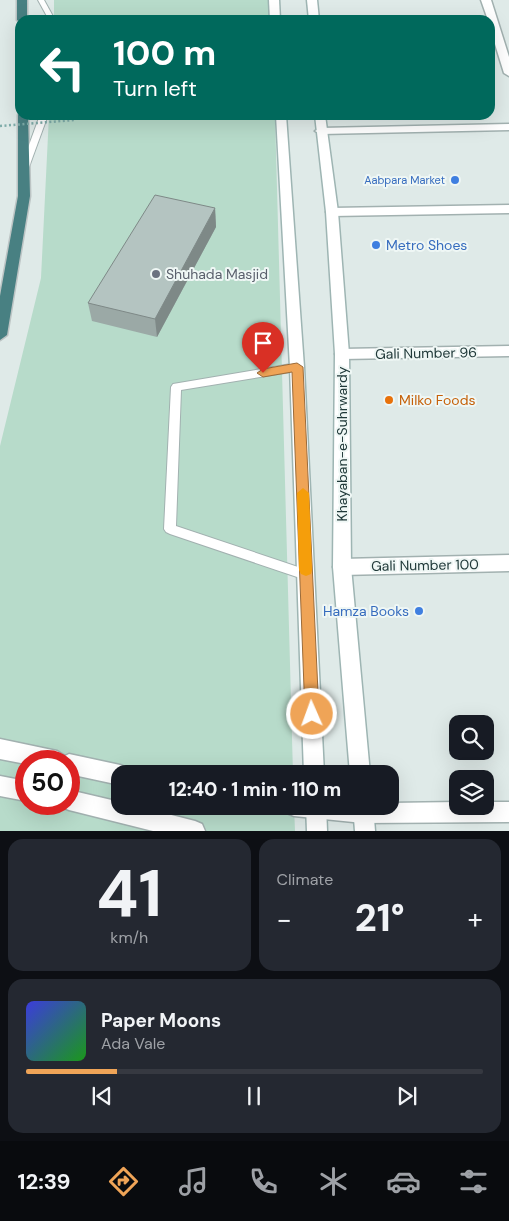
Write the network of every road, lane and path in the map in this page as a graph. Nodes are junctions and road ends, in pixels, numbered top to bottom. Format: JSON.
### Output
{"nodes":[{"id":1,"x":22,"y":0,"type":"edge"},
{"id":2,"x":41,"y":0,"type":"edge"},
{"id":3,"x":274,"y":0,"type":"edge"},
{"id":4,"x":312,"y":0,"type":"edge"},
{"id":5,"x":486,"y":0,"type":"edge"},
{"id":6,"x":22,"y":15,"type":"edge"},
{"id":7,"x":49,"y":15,"type":"edge"},
{"id":8,"x":275,"y":15,"type":"edge"},
{"id":9,"x":314,"y":15,"type":"edge"},
{"id":10,"x":493,"y":15,"type":"edge"},
{"id":11,"x":495,"y":20,"type":"edge"},
{"id":12,"x":504,"y":39,"type":"edge"},
{"id":13,"x":509,"y":73,"type":"edge"},
{"id":14,"x":23,"y":120,"type":"edge"},
{"id":15,"x":42,"y":120,"type":"edge"},
{"id":16,"x":74,"y":120,"type":"edge"},
{"id":17,"x":281,"y":120,"type":"edge"},
{"id":18,"x":320,"y":120,"type":"edge"},
{"id":19,"x":0,"y":126,"type":"edge"},
{"id":20,"x":509,"y":128,"type":"edge"},
{"id":21,"x":321,"y":131,"type":"junction"},
{"id":22,"x":24,"y":166,"type":"junction"},
{"id":23,"x":509,"y":209,"type":"edge"},
{"id":24,"x":332,"y":212,"type":"junction"},
{"id":25,"x":0,"y":335,"type":"edge"},
{"id":26,"x":509,"y":352,"type":"edge"},
{"id":27,"x":342,"y":354,"type":"junction"},
{"id":28,"x":297,"y":367,"type":"junction"},
{"id":29,"x":509,"y":563,"type":"edge"},
{"id":30,"x":342,"y":567,"type":"junction"},
{"id":31,"x":306,"y":574,"type":"junction"},
{"id":32,"x":0,"y":749,"type":"edge"},
{"id":33,"x":15,"y":752,"type":"edge"},
{"id":34,"x":314,"y":765,"type":"edge"},
{"id":35,"x":359,"y":765,"type":"edge"},
{"id":36,"x":80,"y":766,"type":"edge"},
{"id":37,"x":111,"y":772,"type":"edge"},
{"id":38,"x":0,"y":786,"type":"edge"},
{"id":39,"x":15,"y":789,"type":"edge"},
{"id":40,"x":80,"y":803,"type":"edge"},
{"id":41,"x":509,"y":812,"type":"edge"},
{"id":42,"x":316,"y":815,"type":"edge"},
{"id":43,"x":364,"y":817,"type":"edge"},
{"id":44,"x":195,"y":831,"type":"edge"},
{"id":45,"x":317,"y":831,"type":"edge"}],
"edges":[{"from":1,"to":6,"type":"highway"},
{"from":2,"to":7,"type":"lane"},
{"from":3,"to":8,"type":"main road"},
{"from":4,"to":9,"type":"main road"},
{"from":5,"to":10,"type":"main road"},
{"from":11,"to":12,"type":"main road"},
{"from":12,"to":13,"type":"main road"},
{"from":14,"to":22,"type":"highway"},
{"from":15,"to":22,"type":"lane"},
{"from":16,"to":19,"type":"path","bridge":true},
{"from":17,"to":28,"type":"main road"},
{"from":18,"to":21,"type":"main road","name":"Khayaban-e-Suhrwardy"},
{"from":20,"to":21,"type":"main road"},
{"from":21,"to":24,"type":"main road","name":"Khayaban-e-Suhrwardy"},
{"from":22,"to":25,"type":"highway"},
{"from":23,"to":24,"type":"main road"},
{"from":24,"to":27,"type":"main road","name":"Khayaban-e-Suhrwardy"},
{"from":26,"to":27,"type":"main road","name":"Gali Number 96"},
{"from":27,"to":30,"type":"main road","name":"Khayaban-e-Suhrwardy"},
{"from":28,"to":31,"type":"main road"},
{"from":28,"to":31,"type":"lane"},
{"from":29,"to":30,"type":"main road","name":"Gali Number 100"},
{"from":30,"to":35,"type":"main road","name":"Khayaban-e-Suhrwardy"},
{"from":31,"to":34,"type":"main road"},
{"from":32,"to":33,"type":"main road"},
{"from":36,"to":37,"type":"main road"},
{"from":38,"to":39,"type":"main road"},
{"from":40,"to":44,"type":"main road"},
{"from":41,"to":43,"type":"main road"},
{"from":42,"to":45,"type":"main road"}]}
